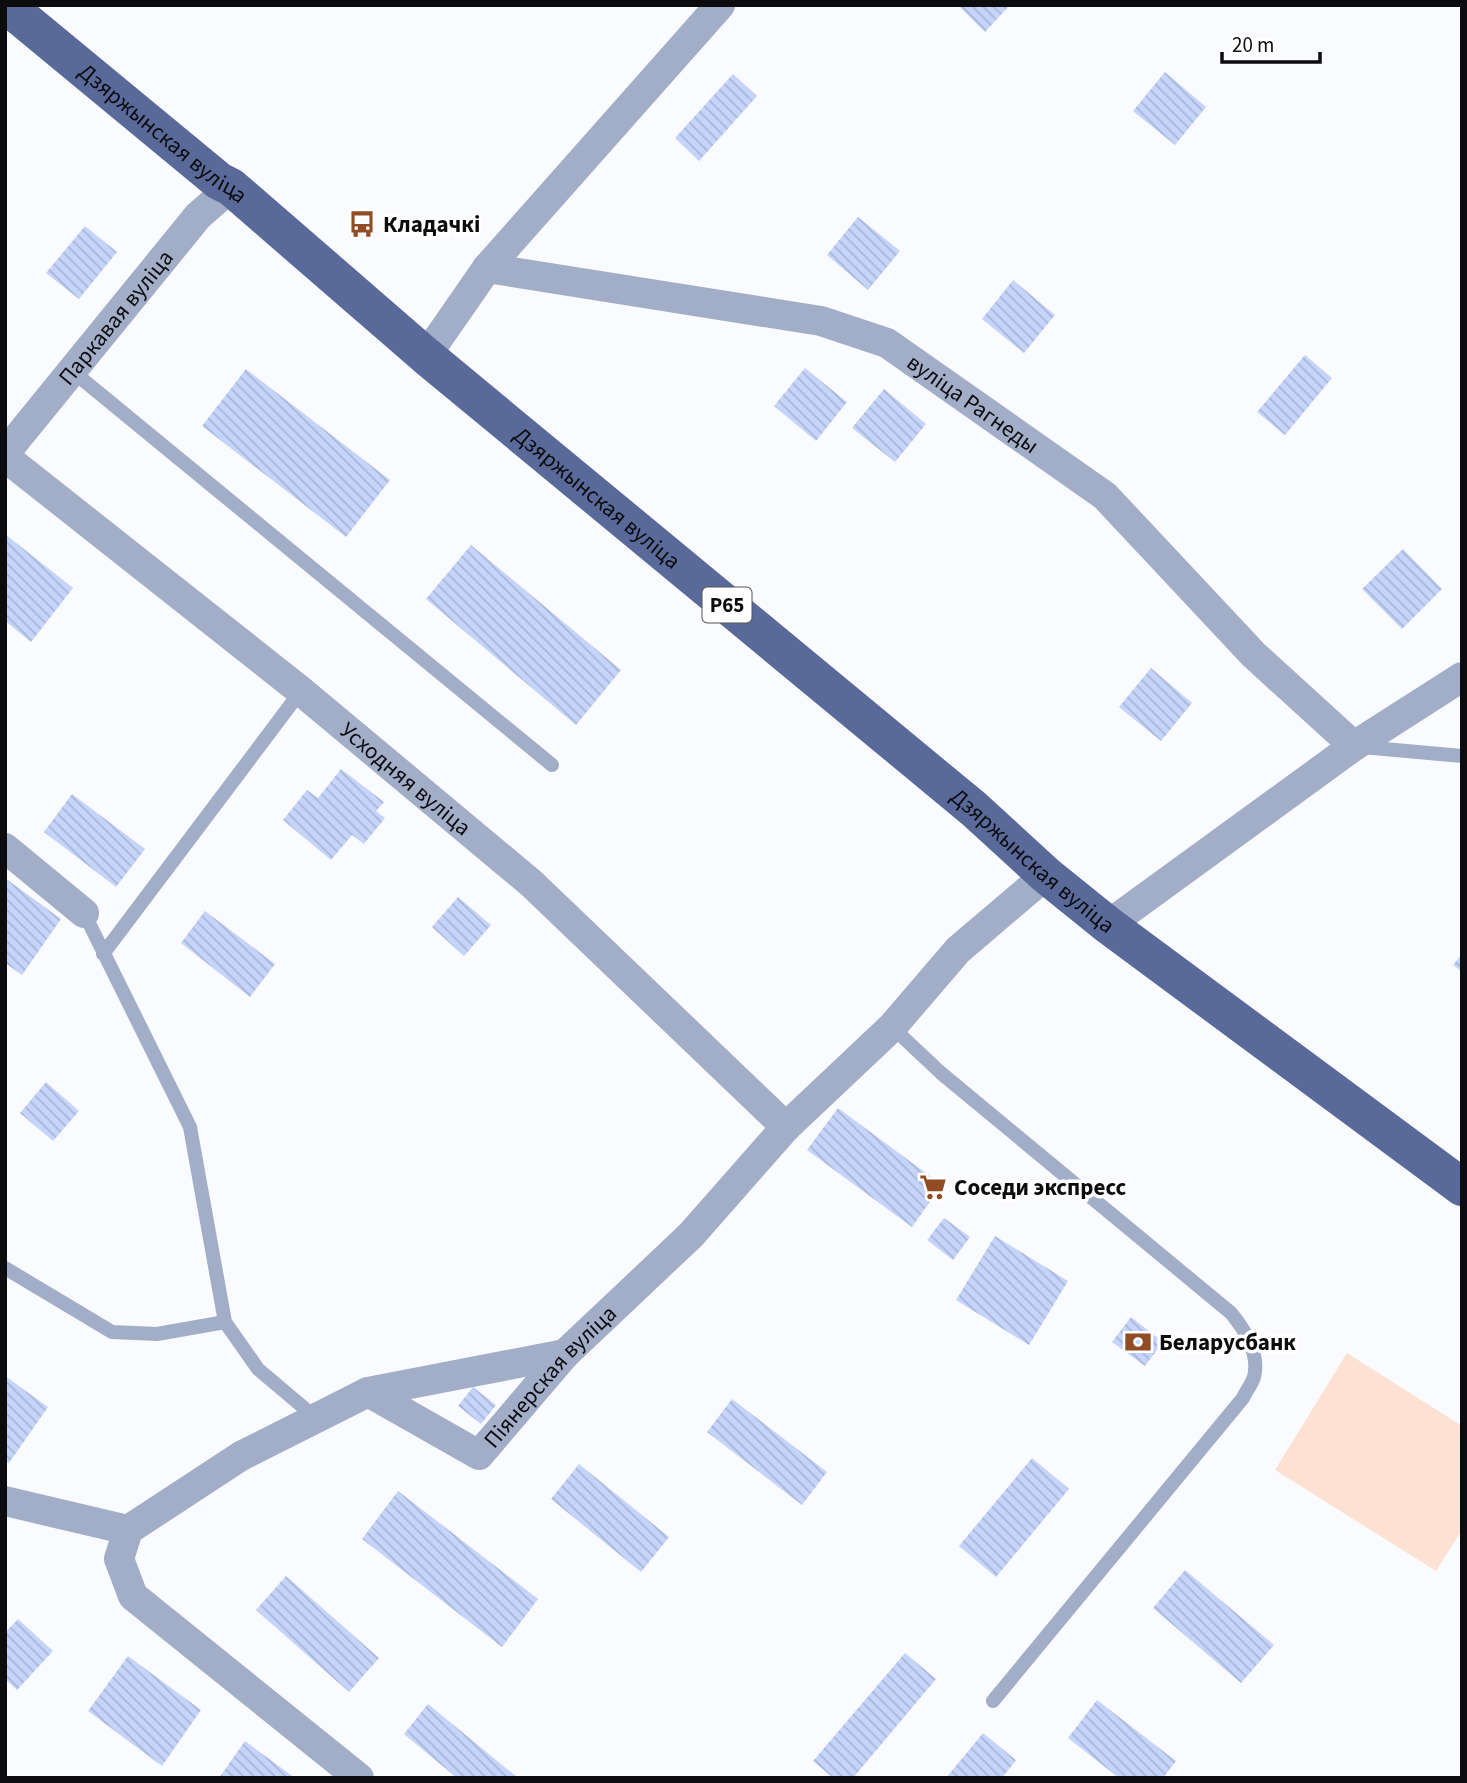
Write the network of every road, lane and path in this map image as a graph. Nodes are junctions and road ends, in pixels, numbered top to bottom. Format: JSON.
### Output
{"nodes":[{"id":1,"x":6,"y":5,"type":"edge"},
{"id":2,"x":710,"y":12,"type":"edge"},
{"id":3,"x":231,"y":187,"type":"junction"},
{"id":4,"x":487,"y":268,"type":"junction"},
{"id":5,"x":426,"y":356,"type":"junction"},
{"id":6,"x":71,"y":370,"type":"junction"},
{"id":7,"x":5,"y":455,"type":"edge"},
{"id":8,"x":1462,"y":677,"type":"edge"},
{"id":9,"x":301,"y":691,"type":"junction"},
{"id":10,"x":1354,"y":746,"type":"junction"},
{"id":11,"x":1462,"y":756,"type":"edge"},
{"id":12,"x":552,"y":765,"type":"dead end"},
{"id":13,"x":5,"y":848,"type":"edge"},
{"id":14,"x":1046,"y":875,"type":"junction"},
{"id":15,"x":84,"y":914,"type":"joint"},
{"id":16,"x":1108,"y":925,"type":"junction"},
{"id":17,"x":103,"y":954,"type":"junction"},
{"id":18,"x":892,"y":1027,"type":"junction"},
{"id":19,"x":786,"y":1127,"type":"junction"},
{"id":20,"x":1459,"y":1179,"type":"edge"},
{"id":21,"x":5,"y":1268,"type":"edge"},
{"id":22,"x":225,"y":1322,"type":"junction"},
{"id":23,"x":565,"y":1354,"type":"junction"},
{"id":24,"x":368,"y":1392,"type":"junction"},
{"id":25,"x":316,"y":1418,"type":"junction"},
{"id":26,"x":5,"y":1501,"type":"edge"},
{"id":27,"x":128,"y":1530,"type":"junction"},
{"id":28,"x":993,"y":1701,"type":"dead end"},
{"id":29,"x":359,"y":1778,"type":"edge"}],
"edges":[{"from":1,"to":3,"type":"main road","name":"Дзяржынская вуліца","number":"Р65"},
{"from":2,"to":4,"type":"street"},
{"from":3,"to":5,"type":"main road","name":"Дзяржынская вуліца","number":"Р65"},
{"from":3,"to":6,"type":"street","name":"Паркавая вуліца"},
{"from":4,"to":5,"type":"street"},
{"from":4,"to":10,"type":"street","name":"вуліца Рагнеды"},
{"from":5,"to":14,"type":"main road","name":"Дзяржынская вуліца","number":"Р65"},
{"from":6,"to":7,"type":"street","name":"Паркавая вуліца"},
{"from":6,"to":12,"type":"lane"},
{"from":7,"to":9,"type":"street","name":"Усходняя вуліца"},
{"from":8,"to":10,"type":"street"},
{"from":9,"to":17,"type":"lane"},
{"from":9,"to":19,"type":"street","name":"Усходняя вуліца"},
{"from":10,"to":11,"type":"lane"},
{"from":10,"to":16,"type":"street"},
{"from":13,"to":15,"type":"street"},
{"from":14,"to":16,"type":"main road","name":"Дзяржынская вуліца","number":"Р65"},
{"from":14,"to":18,"type":"street","name":"Піянерская вуліца"},
{"from":15,"to":17,"type":"lane"},
{"from":16,"to":20,"type":"main road","name":"Дзяржынская вуліца","number":"Р65"},
{"from":17,"to":22,"type":"lane"},
{"from":18,"to":19,"type":"street","name":"Піянерская вуліца"},
{"from":18,"to":28,"type":"lane"},
{"from":19,"to":23,"type":"street","name":"Піянерская вуліца"},
{"from":21,"to":22,"type":"lane"},
{"from":22,"to":25,"type":"lane"},
{"from":23,"to":24,"type":"street"},
{"from":23,"to":24,"type":"street","name":"Піянерская вуліца"},
{"from":24,"to":25,"type":"street"},
{"from":25,"to":27,"type":"street"},
{"from":26,"to":27,"type":"street"},
{"from":27,"to":29,"type":"street"}]}
